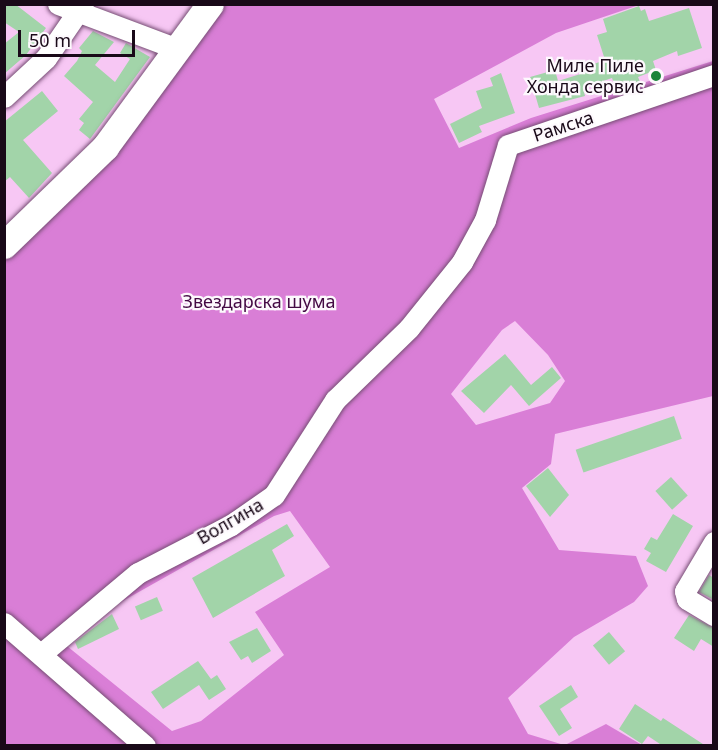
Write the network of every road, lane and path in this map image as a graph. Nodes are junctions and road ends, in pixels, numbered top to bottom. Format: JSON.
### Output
{"nodes":[{"id":1,"x":58,"y":4,"type":"edge"},
{"id":2,"x":210,"y":4,"type":"edge"},
{"id":3,"x":81,"y":9,"type":"edge"},
{"id":4,"x":175,"y":48,"type":"junction"},
{"id":5,"x":714,"y":75,"type":"edge"},
{"id":6,"x":4,"y":97,"type":"edge"},
{"id":7,"x":515,"y":141,"type":"joint"},
{"id":8,"x":4,"y":244,"type":"edge"},
{"id":9,"x":714,"y":542,"type":"edge"},
{"id":10,"x":714,"y":615,"type":"edge"},
{"id":11,"x":4,"y":623,"type":"edge"},
{"id":12,"x":41,"y":654,"type":"junction"},
{"id":13,"x":145,"y":746,"type":"edge"}],
"edges":[{"from":1,"to":3,"type":"street"},
{"from":2,"to":4,"type":"main road"},
{"from":3,"to":4,"type":"street"},
{"from":3,"to":6,"type":"street"},
{"from":4,"to":8,"type":"main road"},
{"from":5,"to":7,"type":"street","name":"Рамска"},
{"from":7,"to":12,"type":"street","name":"Волгина"},
{"from":9,"to":10,"type":"street"},
{"from":11,"to":12,"type":"street"},
{"from":12,"to":13,"type":"street"}]}
